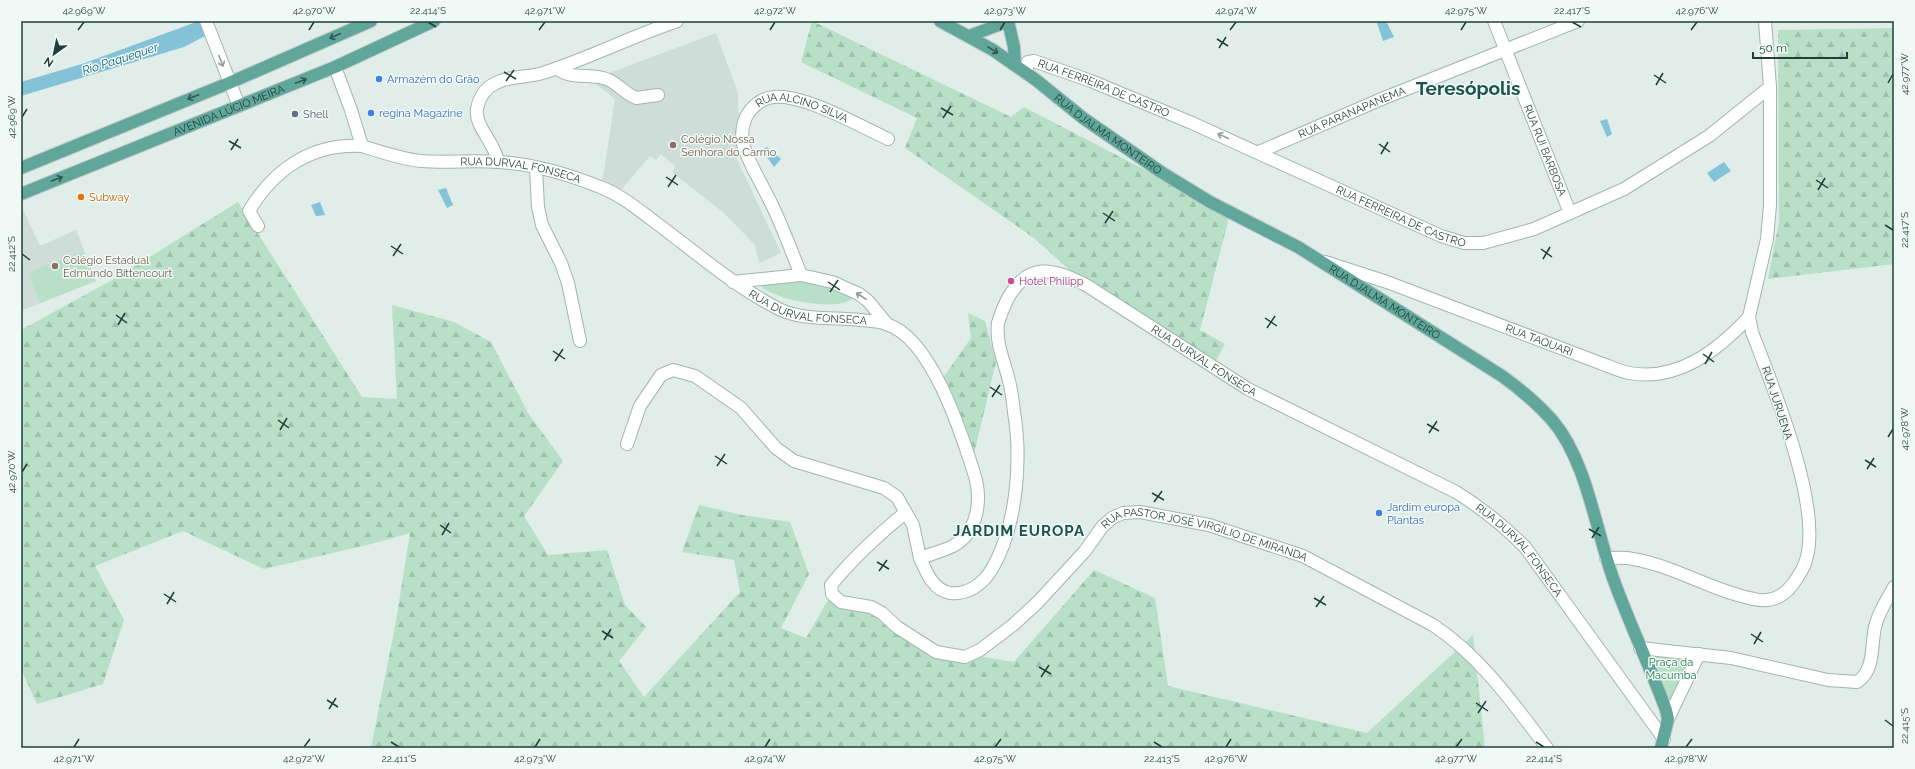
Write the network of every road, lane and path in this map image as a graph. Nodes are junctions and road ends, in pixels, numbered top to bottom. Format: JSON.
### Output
{"nodes":[{"id":1,"x":206,"y":21,"type":"edge"},
{"id":2,"x":371,"y":21,"type":"edge"},
{"id":3,"x":434,"y":21,"type":"edge"},
{"id":4,"x":677,"y":21,"type":"edge"},
{"id":5,"x":940,"y":21,"type":"edge"},
{"id":6,"x":1009,"y":21,"type":"edge"},
{"id":7,"x":1494,"y":21,"type":"edge"},
{"id":8,"x":1578,"y":21,"type":"edge"},
{"id":9,"x":1765,"y":21,"type":"edge"},
{"id":10,"x":969,"y":36,"type":"junction"},
{"id":11,"x":1506,"y":50,"type":"junction"},
{"id":12,"x":1015,"y":65,"type":"junction"},
{"id":13,"x":335,"y":67,"type":"junction"},
{"id":14,"x":557,"y":68,"type":"junction"},
{"id":15,"x":1026,"y":72,"type":"junction"},
{"id":16,"x":229,"y":83,"type":"junction"},
{"id":17,"x":1770,"y":87,"type":"junction"},
{"id":18,"x":658,"y":95,"type":"dead end"},
{"id":19,"x":239,"y":106,"type":"junction"},
{"id":20,"x":888,"y":139,"type":"dead end"},
{"id":21,"x":362,"y":146,"type":"junction"},
{"id":22,"x":1259,"y":152,"type":"junction"},
{"id":23,"x":498,"y":162,"type":"junction"},
{"id":24,"x":21,"y":168,"type":"edge"},
{"id":25,"x":536,"y":168,"type":"junction"},
{"id":26,"x":21,"y":194,"type":"edge"},
{"id":27,"x":1570,"y":213,"type":"junction"},
{"id":28,"x":258,"y":226,"type":"dead end"},
{"id":29,"x":1320,"y":260,"type":"junction"},
{"id":30,"x":801,"y":275,"type":"junction"},
{"id":31,"x":733,"y":282,"type":"junction"},
{"id":32,"x":1749,"y":317,"type":"junction"},
{"id":33,"x":887,"y":324,"type":"junction"},
{"id":34,"x":580,"y":341,"type":"dead end"},
{"id":35,"x":627,"y":444,"type":"dead end"},
{"id":36,"x":905,"y":513,"type":"junction"},
{"id":37,"x":920,"y":558,"type":"junction"},
{"id":38,"x":1606,"y":558,"type":"junction"},
{"id":39,"x":1894,"y":587,"type":"edge"},
{"id":40,"x":1640,"y":648,"type":"junction"},
{"id":41,"x":1699,"y":654,"type":"junction"},
{"id":42,"x":1668,"y":720,"type":"junction"},
{"id":43,"x":1662,"y":743,"type":"edge"},
{"id":44,"x":1547,"y":748,"type":"edge"}],
"edges":[{"from":1,"to":16,"type":"street","one_way":true},
{"from":2,"to":16,"type":"main road","one_way":true},
{"from":3,"to":13,"type":"main road","name":"AVENIDA LÚCIO MEIRA"},
{"from":4,"to":14,"type":"street"},
{"from":5,"to":10,"type":"main road","name":"RUA DJALMA MONTEIRO"},
{"from":6,"to":10,"type":"main road"},
{"from":6,"to":12,"type":"main road"},
{"from":7,"to":11,"type":"street","name":"RUA RUI BARBOSA"},
{"from":8,"to":11,"type":"street","name":"RUA PARANAPANEMA"},
{"from":9,"to":17,"type":"street","name":"RUA JURUENA"},
{"from":10,"to":12,"type":"main road","name":"RUA DJALMA MONTEIRO","one_way":true},
{"from":11,"to":22,"type":"street","name":"RUA PARANAPANEMA"},
{"from":11,"to":27,"type":"street","name":"RUA RUI BARBOSA"},
{"from":12,"to":15,"type":"main road","name":"RUA DJALMA MONTEIRO"},
{"from":19,"to":13,"type":"main road","name":"AVENIDA LÚCIO MEIRA","one_way":true},
{"from":13,"to":21,"type":"street"},
{"from":14,"to":18,"type":"street"},
{"from":14,"to":23,"type":"street"},
{"from":22,"to":15,"type":"street","name":"RUA FERREIRA DE CASTRO","one_way":true},
{"from":15,"to":29,"type":"main road","name":"RUA DJALMA MONTEIRO"},
{"from":16,"to":19,"type":"street"},
{"from":16,"to":24,"type":"main road","one_way":true},
{"from":17,"to":27,"type":"street","name":"RUA FERREIRA DE CASTRO"},
{"from":17,"to":32,"type":"street","name":"RUA JURUENA"},
{"from":26,"to":19,"type":"main road","name":"AVENIDA LÚCIO MEIRA","one_way":true},
{"from":20,"to":30,"type":"street","name":"RUA ALCINO SILVA"},
{"from":21,"to":23,"type":"street","name":"RUA DURVAL FONSECA"},
{"from":21,"to":28,"type":"street","name":"RUA DURVAL FONSECA"},
{"from":22,"to":27,"type":"street","name":"RUA FERREIRA DE CASTRO"},
{"from":23,"to":25,"type":"street","name":"RUA DURVAL FONSECA"},
{"from":25,"to":31,"type":"street","name":"RUA DURVAL FONSECA"},
{"from":25,"to":34,"type":"street"},
{"from":29,"to":32,"type":"street","name":"RUA TAQUARI"},
{"from":29,"to":38,"type":"main road","name":"RUA DJALMA MONTEIRO"},
{"from":30,"to":31,"type":"street","name":"RUA DURVAL FONSECA"},
{"from":33,"to":30,"type":"street","name":"RUA DURVAL FONSECA","one_way":true},
{"from":31,"to":33,"type":"street","name":"RUA DURVAL FONSECA"},
{"from":32,"to":38,"type":"street","name":"RUA JURUENA"},
{"from":33,"to":37,"type":"street","name":"RUA DURVAL FONSECA"},
{"from":35,"to":36,"type":"street","name":"RUA DURVAL FONSECA"},
{"from":36,"to":37,"type":"street","name":"RUA DURVAL FONSECA"},
{"from":36,"to":44,"type":"street","name":"RUA PASTOR JOSÉ VIRGÍLIO DE MIRANDA"},
{"from":37,"to":43,"type":"street","name":"RUA DURVAL FONSECA"},
{"from":38,"to":40,"type":"main road","name":"RUA DJALMA MONTEIRO"},
{"from":39,"to":41,"type":"street"},
{"from":40,"to":41,"type":"street"},
{"from":40,"to":42,"type":"main road","name":"RUA DJALMA MONTEIRO"},
{"from":41,"to":42,"type":"street"},
{"from":42,"to":43,"type":"main road"}]}
